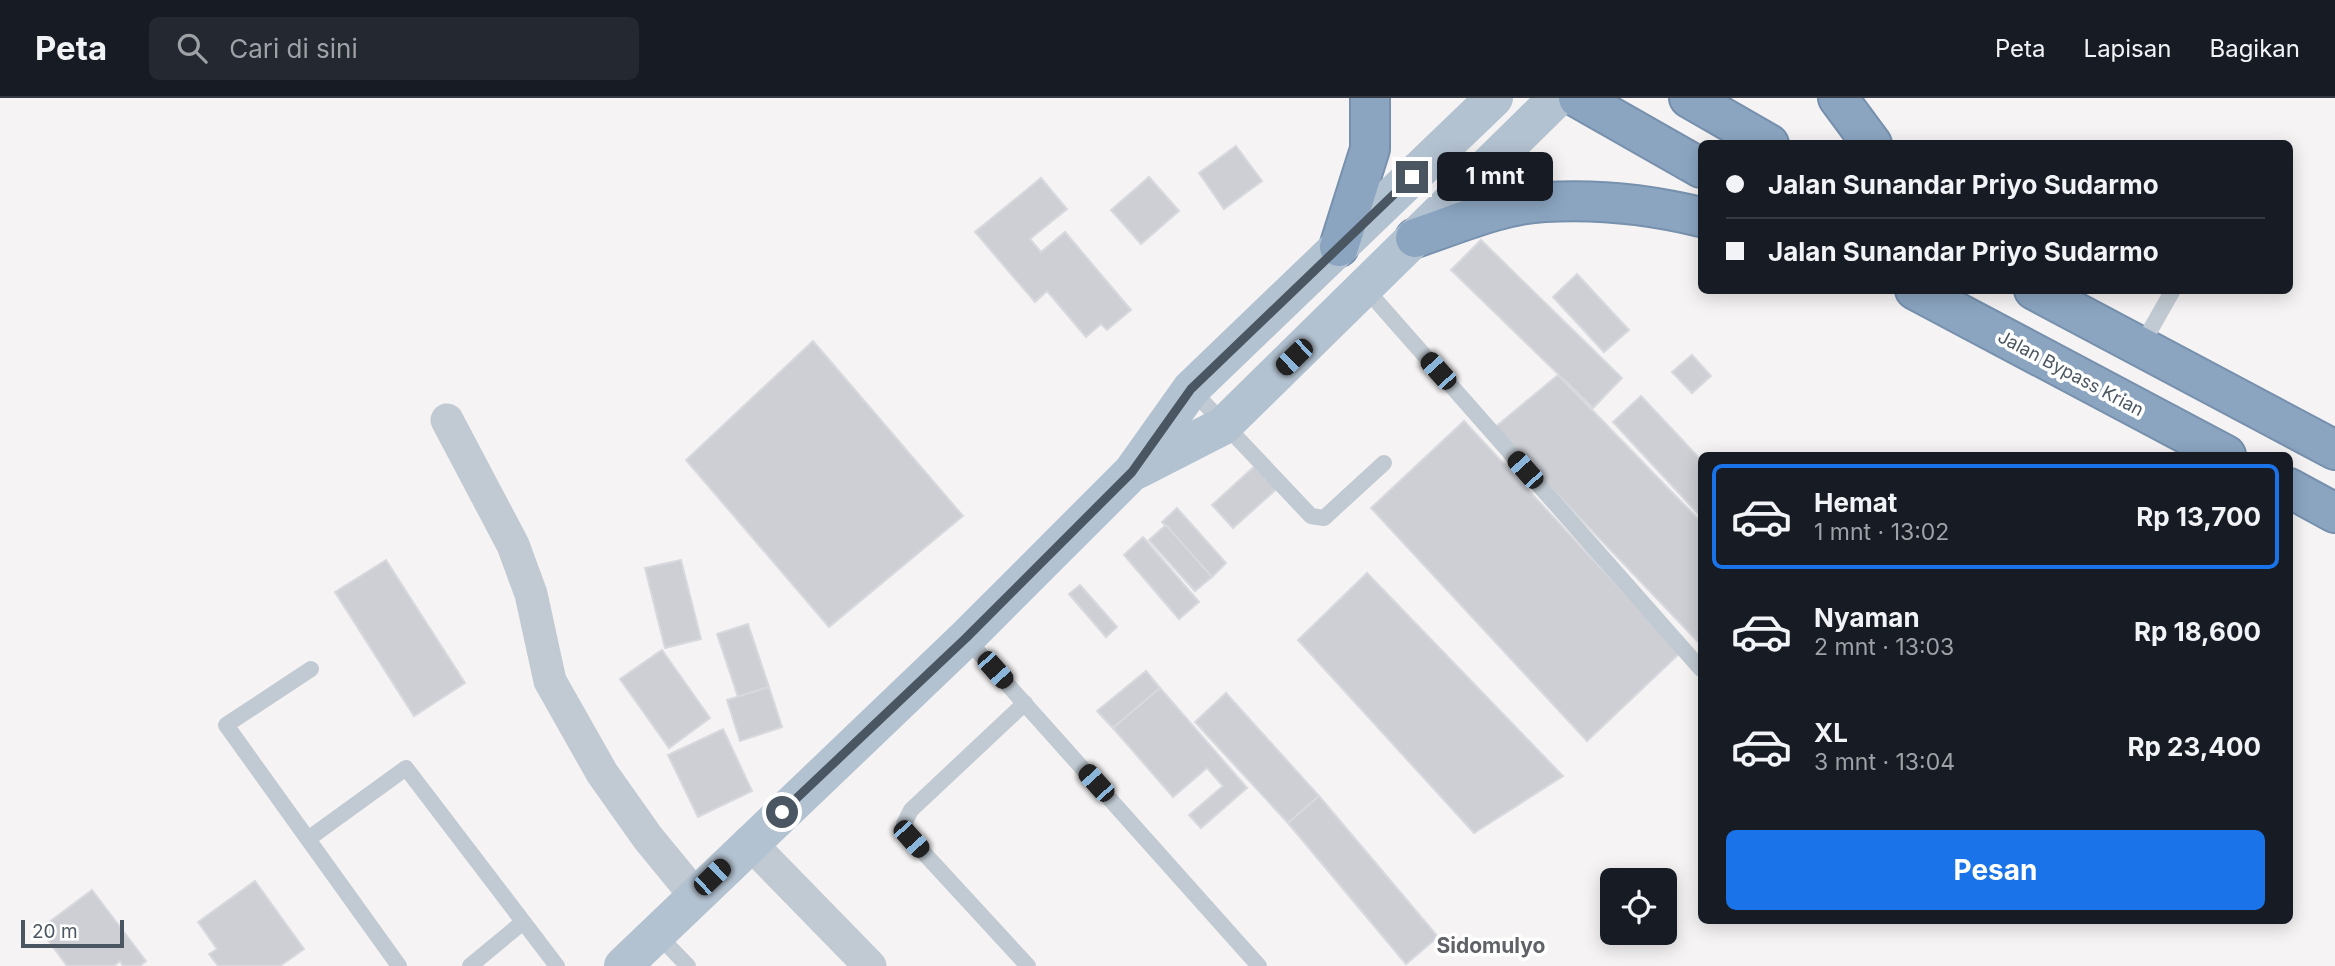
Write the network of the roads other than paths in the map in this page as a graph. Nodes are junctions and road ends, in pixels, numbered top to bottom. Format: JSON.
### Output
{"nodes":[{"id":1,"x":1370,"y":98,"type":"edge"},
{"id":2,"x":1494,"y":98,"type":"edge"},
{"id":3,"x":1557,"y":98,"type":"edge"},
{"id":4,"x":1578,"y":98,"type":"edge"},
{"id":5,"x":1689,"y":98,"type":"edge"},
{"id":6,"x":1838,"y":98,"type":"edge"},
{"id":7,"x":1762,"y":140,"type":"edge"},
{"id":8,"x":1869,"y":140,"type":"edge"},
{"id":9,"x":1698,"y":166,"type":"edge"},
{"id":10,"x":1698,"y":217,"type":"edge"},
{"id":11,"x":1416,"y":238,"type":"junction"},
{"id":12,"x":1339,"y":247,"type":"junction"},
{"id":13,"x":1365,"y":288,"type":"junction"},
{"id":14,"x":1923,"y":294,"type":"edge"},
{"id":15,"x":2041,"y":294,"type":"edge"},
{"id":16,"x":2172,"y":294,"type":"edge"},
{"id":17,"x":2140,"y":348,"type":"junction"},
{"id":18,"x":1191,"y":389,"type":"junction"},
{"id":19,"x":447,"y":420,"type":"dead end"},
{"id":20,"x":1223,"y":426,"type":"junction"},
{"id":21,"x":2335,"y":450,"type":"edge"},
{"id":22,"x":2220,"y":452,"type":"edge"},
{"id":23,"x":1384,"y":463,"type":"dead end"},
{"id":24,"x":1132,"y":472,"type":"junction"},
{"id":25,"x":2293,"y":490,"type":"edge"},
{"id":26,"x":2335,"y":513,"type":"edge"},
{"id":27,"x":966,"y":638,"type":"junction"},
{"id":28,"x":1698,"y":666,"type":"edge"},
{"id":29,"x":311,"y":669,"type":"dead end"},
{"id":30,"x":1025,"y":703,"type":"junction"},
{"id":31,"x":308,"y":839,"type":"junction"},
{"id":32,"x":749,"y":842,"type":"junction"},
{"id":33,"x":694,"y":894,"type":"junction"},
{"id":34,"x":523,"y":922,"type":"junction"},
{"id":35,"x":656,"y":933,"type":"junction"},
{"id":36,"x":399,"y":966,"type":"edge"},
{"id":37,"x":470,"y":966,"type":"edge"},
{"id":38,"x":557,"y":966,"type":"edge"},
{"id":39,"x":623,"y":966,"type":"edge"},
{"id":40,"x":688,"y":966,"type":"edge"},
{"id":41,"x":870,"y":966,"type":"edge"},
{"id":42,"x":1028,"y":966,"type":"edge"},
{"id":43,"x":1259,"y":966,"type":"edge"}],
"edges":[{"from":1,"to":12,"type":"highway"},
{"from":2,"to":12,"type":"main road"},
{"from":3,"to":11,"type":"main road"},
{"from":4,"to":9,"type":"highway"},
{"from":5,"to":7,"type":"highway"},
{"from":6,"to":8,"type":"highway"},
{"from":10,"to":11,"type":"highway"},
{"from":11,"to":13,"type":"main road"},
{"from":12,"to":18,"type":"main road"},
{"from":13,"to":20,"type":"main road"},
{"from":13,"to":28,"type":"lane"},
{"from":14,"to":22,"type":"highway","name":"Jalan Bypass Krian"},
{"from":15,"to":17,"type":"highway"},
{"from":16,"to":17,"type":"lane"},
{"from":17,"to":21,"type":"highway"},
{"from":18,"to":20,"type":"lane"},
{"from":18,"to":24,"type":"main road"},
{"from":19,"to":33,"type":"street"},
{"from":20,"to":23,"type":"lane"},
{"from":20,"to":24,"type":"main road"},
{"from":24,"to":27,"type":"main road"},
{"from":25,"to":26,"type":"highway"},
{"from":27,"to":30,"type":"lane"},
{"from":27,"to":32,"type":"main road"},
{"from":29,"to":31,"type":"lane"},
{"from":30,"to":42,"type":"lane"},
{"from":30,"to":43,"type":"lane"},
{"from":31,"to":34,"type":"lane"},
{"from":31,"to":36,"type":"lane"},
{"from":32,"to":33,"type":"main road"},
{"from":32,"to":41,"type":"street"},
{"from":33,"to":35,"type":"main road"},
{"from":34,"to":37,"type":"lane"},
{"from":34,"to":38,"type":"lane"},
{"from":35,"to":39,"type":"main road"},
{"from":35,"to":40,"type":"lane"}]}
